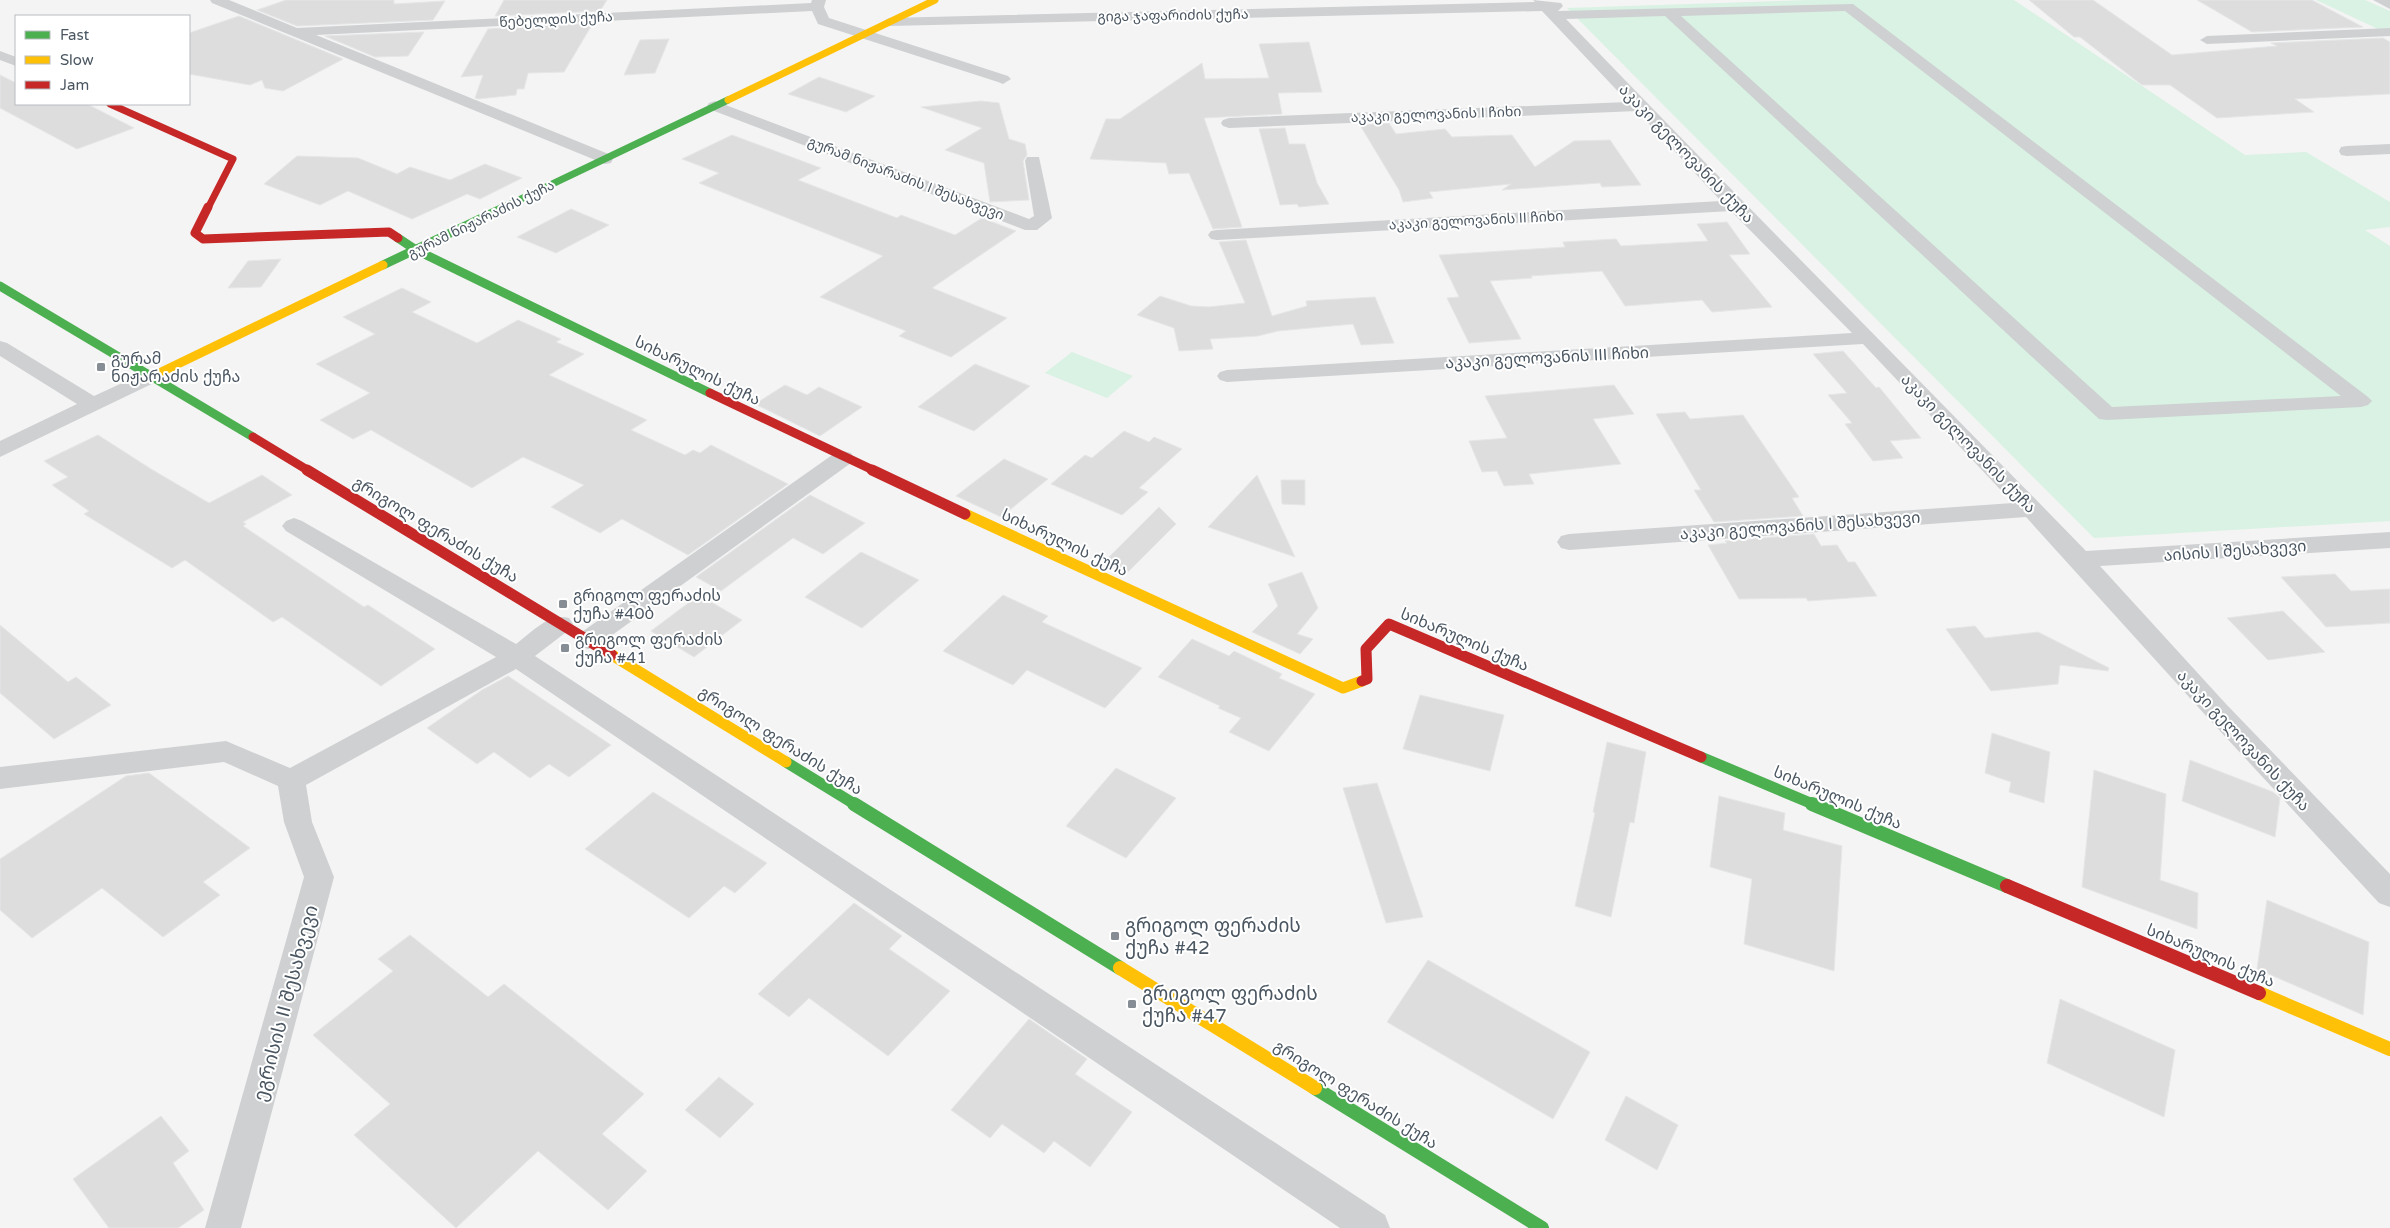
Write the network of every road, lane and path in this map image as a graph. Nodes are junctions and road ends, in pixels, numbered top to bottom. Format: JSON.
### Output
{"nodes":[{"id":1,"x":217,"y":0,"type":"edge"},
{"id":2,"x":935,"y":0,"type":"edge"},
{"id":3,"x":1696,"y":0,"type":"edge"},
{"id":4,"x":2380,"y":0,"type":"edge"},
{"id":5,"x":818,"y":3,"type":"edge"},
{"id":6,"x":2390,"y":5,"type":"edge"},
{"id":7,"x":1546,"y":7,"type":"edge"},
{"id":8,"x":1669,"y":12,"type":"junction"},
{"id":9,"x":889,"y":22,"type":"junction"},
{"id":10,"x":294,"y":32,"type":"junction"},
{"id":11,"x":2390,"y":32,"type":"edge"},
{"id":12,"x":864,"y":34,"type":"junction"},
{"id":13,"x":2207,"y":40,"type":"dead end"},
{"id":14,"x":0,"y":54,"type":"edge"},
{"id":15,"x":15,"y":62,"type":"edge"},
{"id":16,"x":1003,"y":79,"type":"dead end"},
{"id":17,"x":112,"y":105,"type":"edge"},
{"id":18,"x":715,"y":106,"type":"junction"},
{"id":19,"x":1642,"y":106,"type":"junction"},
{"id":20,"x":1229,"y":122,"type":"dead end"},
{"id":21,"x":2390,"y":149,"type":"edge"},
{"id":22,"x":2347,"y":151,"type":"dead end"},
{"id":23,"x":605,"y":159,"type":"junction"},
{"id":24,"x":1033,"y":161,"type":"dead end"},
{"id":25,"x":1735,"y":205,"type":"junction"},
{"id":26,"x":1217,"y":235,"type":"dead end"},
{"id":27,"x":416,"y":250,"type":"junction"},
{"id":28,"x":0,"y":286,"type":"edge"},
{"id":29,"x":1868,"y":338,"type":"junction"},
{"id":30,"x":0,"y":347,"type":"edge"},
{"id":31,"x":153,"y":376,"type":"junction"},
{"id":32,"x":1226,"y":376,"type":"dead end"},
{"id":33,"x":94,"y":405,"type":"junction"},
{"id":34,"x":0,"y":450,"type":"edge"},
{"id":35,"x":843,"y":458,"type":"junction"},
{"id":36,"x":2031,"y":509,"type":"junction"},
{"id":37,"x":294,"y":526,"type":"dead end"},
{"id":38,"x":2390,"y":540,"type":"edge"},
{"id":39,"x":1569,"y":542,"type":"dead end"},
{"id":40,"x":2080,"y":559,"type":"junction"},
{"id":41,"x":560,"y":624,"type":"junction"},
{"id":42,"x":588,"y":640,"type":"junction"},
{"id":43,"x":517,"y":658,"type":"junction"},
{"id":44,"x":0,"y":778,"type":"edge"},
{"id":45,"x":291,"y":780,"type":"junction"},
{"id":46,"x":2390,"y":894,"type":"edge"},
{"id":47,"x":2390,"y":1049,"type":"edge"},
{"id":48,"x":224,"y":1228,"type":"edge"},
{"id":49,"x":1372,"y":1228,"type":"edge"},
{"id":50,"x":1542,"y":1228,"type":"edge"}],
"edges":[{"from":1,"to":10,"type":"street","name":"წებელდის ქუჩა"},
{"from":2,"to":9,"type":"street","name":"გურამ ნიჟარაძის ქუჩა"},
{"from":3,"to":7,"type":"street","name":"გიგა ჯაფარიძის ქუჩა"},
{"from":4,"to":6,"type":"street"},
{"from":5,"to":10,"type":"street","name":"წებელდის ქუჩა"},
{"from":5,"to":12,"type":"street"},
{"from":7,"to":8,"type":"street"},
{"from":7,"to":9,"type":"street","name":"გიგა ჯაფარიძის ქუჩა"},
{"from":7,"to":19,"type":"street","name":"აკაკი გელოვანის ქუჩა"},
{"from":8,"to":8,"type":"street"},
{"from":9,"to":12,"type":"street","name":"გურამ ნიჟარაძის ქუჩა"},
{"from":10,"to":23,"type":"street","name":"წებელდის ქუჩა"},
{"from":11,"to":13,"type":"street"},
{"from":12,"to":16,"type":"street"},
{"from":12,"to":18,"type":"street","name":"გურამ ნიჟარაძის ქუჩა"},
{"from":14,"to":15,"type":"street"},
{"from":17,"to":27,"type":"street","name":"სიხარულის ქუჩა"},
{"from":18,"to":23,"type":"street","name":"გურამ ნიჟარაძის ქუჩა"},
{"from":18,"to":24,"type":"street","name":"გურამ ნიჟარაძის I შესახვევი"},
{"from":19,"to":20,"type":"street","name":"აკაკი გელოვანის I ჩიხი"},
{"from":19,"to":25,"type":"street","name":"აკაკი გელოვანის ქუჩა"},
{"from":21,"to":22,"type":"street"},
{"from":23,"to":27,"type":"street","name":"გურამ ნიჟარაძის ქუჩა"},
{"from":25,"to":26,"type":"street","name":"აკაკი გელოვანის II ჩიხი"},
{"from":25,"to":29,"type":"street","name":"აკაკი გელოვანის ქუჩა"},
{"from":27,"to":31,"type":"street","name":"გურამ ნიჟარაძის ქუჩა"},
{"from":27,"to":35,"type":"street","name":"სიხარულის ქუჩა"},
{"from":28,"to":31,"type":"street","name":"გრიგოლ ფერაძის ქუჩა"},
{"from":29,"to":32,"type":"street","name":"აკაკი გელოვანის III ჩიხი"},
{"from":29,"to":36,"type":"street","name":"აკაკი გელოვანის ქუჩა"},
{"from":30,"to":33,"type":"street"},
{"from":31,"to":33,"type":"street","name":"გურამ ნიჟარაძის ქუჩა"},
{"from":31,"to":41,"type":"street","name":"გრიგოლ ფერაძის ქუჩა"},
{"from":33,"to":34,"type":"street","name":"გურამ ნიჟარაძის ქუჩა"},
{"from":35,"to":42,"type":"street"},
{"from":35,"to":47,"type":"street","name":"სიხარულის ქუჩა"},
{"from":36,"to":39,"type":"street","name":"აკაკი გელოვანის I შესახვევი"},
{"from":36,"to":40,"type":"street","name":"აკაკი გელოვანის ქუჩა"},
{"from":37,"to":43,"type":"street"},
{"from":38,"to":40,"type":"street","name":"აისის I შესახვევი"},
{"from":40,"to":46,"type":"street","name":"აკაკი გელოვანის ქუჩა"},
{"from":41,"to":42,"type":"street","name":"გრიგოლ ფერაძის ქუჩა"},
{"from":41,"to":43,"type":"street"},
{"from":42,"to":50,"type":"street","name":"გრიგოლ ფერაძის ქუჩა"},
{"from":43,"to":45,"type":"street"},
{"from":43,"to":49,"type":"street"},
{"from":44,"to":45,"type":"street"},
{"from":45,"to":48,"type":"street","name":"ეგრისის II შესახვევი"}]}
